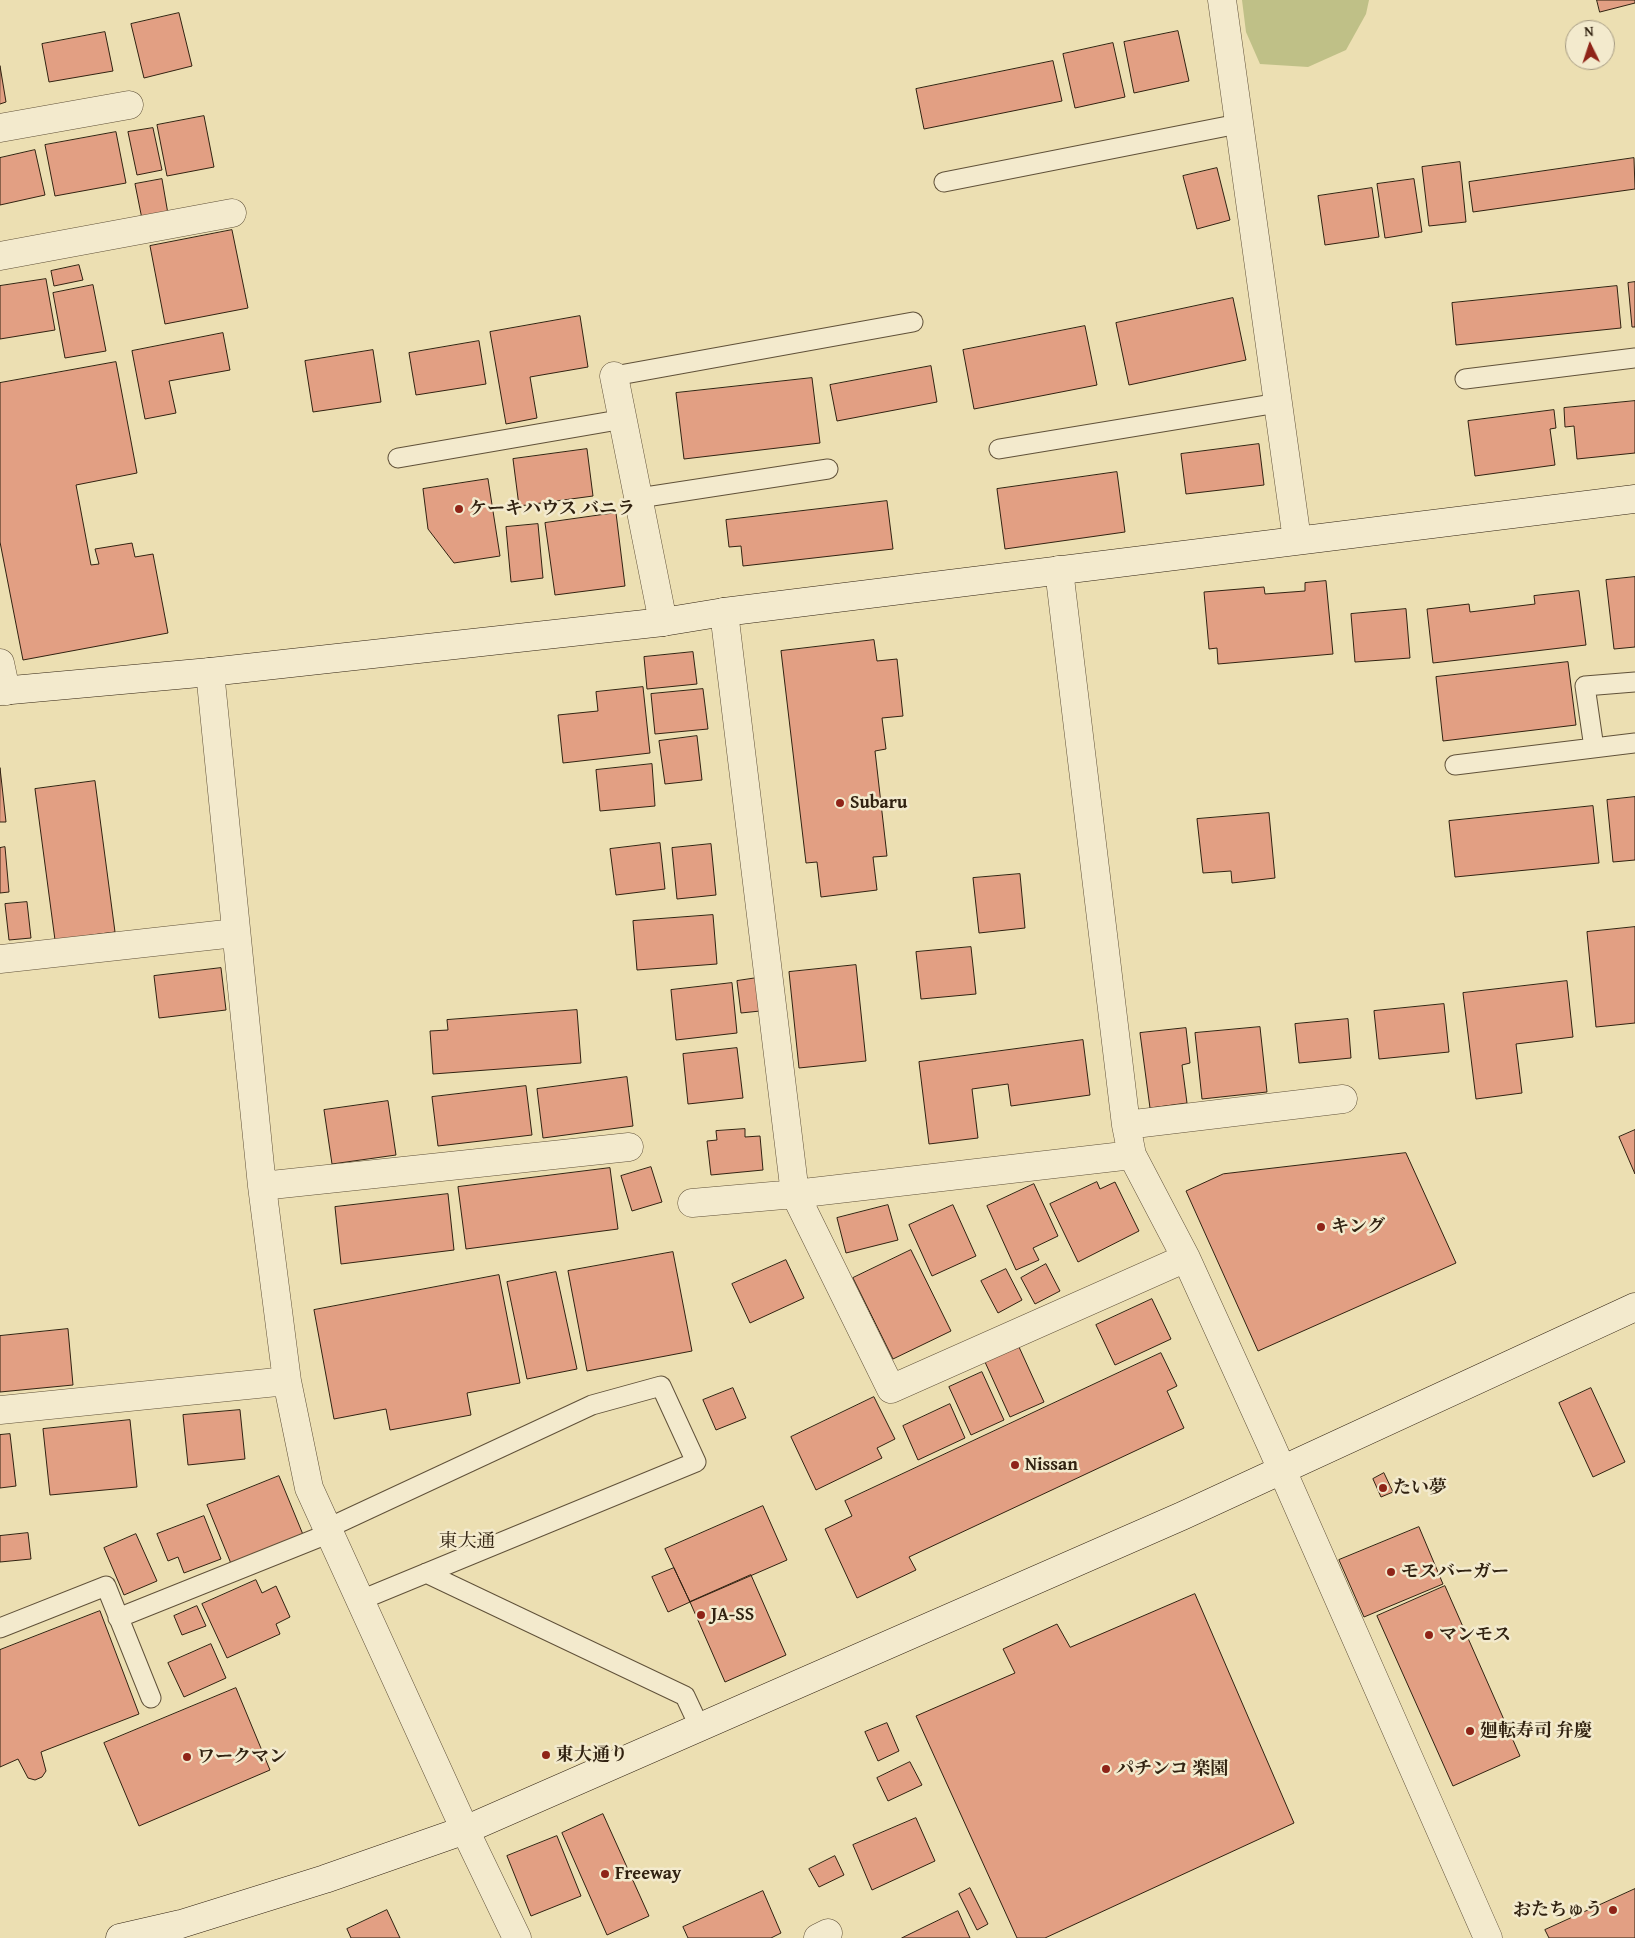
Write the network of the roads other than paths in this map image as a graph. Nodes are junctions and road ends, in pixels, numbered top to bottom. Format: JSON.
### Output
{"nodes":[{"id":1,"x":1222,"y":0,"type":"edge"},
{"id":2,"x":128,"y":105,"type":"dead end"},
{"id":3,"x":1238,"y":124,"type":"junction"},
{"id":4,"x":0,"y":128,"type":"edge"},
{"id":5,"x":944,"y":182,"type":"dead end"},
{"id":6,"x":232,"y":212,"type":"dead end"},
{"id":7,"x":0,"y":256,"type":"edge"},
{"id":8,"x":913,"y":322,"type":"dead end"},
{"id":9,"x":1635,"y":358,"type":"edge"},
{"id":10,"x":614,"y":376,"type":"joint"},
{"id":11,"x":1465,"y":379,"type":"dead end"},
{"id":12,"x":1278,"y":403,"type":"junction"},
{"id":13,"x":624,"y":419,"type":"junction"},
{"id":14,"x":999,"y":449,"type":"dead end"},
{"id":15,"x":398,"y":458,"type":"dead end"},
{"id":16,"x":828,"y":469,"type":"dead end"},
{"id":17,"x":640,"y":498,"type":"junction"},
{"id":18,"x":1635,"y":499,"type":"edge"},
{"id":19,"x":1297,"y":540,"type":"junction"},
{"id":20,"x":1059,"y":570,"type":"junction"},
{"id":21,"x":724,"y":612,"type":"junction"},
{"id":22,"x":663,"y":622,"type":"junction"},
{"id":23,"x":0,"y":663,"type":"edge"},
{"id":24,"x":210,"y":672,"type":"junction"},
{"id":25,"x":1635,"y":682,"type":"edge"},
{"id":26,"x":3,"y":691,"type":"edge"},
{"id":27,"x":1635,"y":743,"type":"edge"},
{"id":28,"x":1594,"y":748,"type":"junction"},
{"id":29,"x":1455,"y":765,"type":"dead end"},
{"id":30,"x":236,"y":933,"type":"junction"},
{"id":31,"x":0,"y":959,"type":"edge"},
{"id":32,"x":1343,"y":1100,"type":"dead end"},
{"id":33,"x":1126,"y":1125,"type":"junction"},
{"id":34,"x":629,"y":1147,"type":"dead end"},
{"id":35,"x":1132,"y":1155,"type":"junction"},
{"id":36,"x":262,"y":1186,"type":"junction"},
{"id":37,"x":795,"y":1194,"type":"junction"},
{"id":38,"x":692,"y":1202,"type":"dead end"},
{"id":39,"x":1186,"y":1258,"type":"junction"},
{"id":40,"x":1635,"y":1307,"type":"edge"},
{"id":41,"x":287,"y":1381,"type":"junction"},
{"id":42,"x":0,"y":1410,"type":"edge"},
{"id":43,"x":1282,"y":1470,"type":"junction"},
{"id":44,"x":329,"y":1531,"type":"junction"},
{"id":45,"x":426,"y":1573,"type":"junction"},
{"id":46,"x":361,"y":1600,"type":"junction"},
{"id":47,"x":118,"y":1618,"type":"junction"},
{"id":48,"x":0,"y":1628,"type":"edge"},
{"id":49,"x":151,"y":1698,"type":"dead end"},
{"id":50,"x":700,"y":1728,"type":"junction"},
{"id":51,"x":465,"y":1830,"type":"junction"},
{"id":52,"x":120,"y":1938,"type":"edge"},
{"id":53,"x":517,"y":1938,"type":"edge"},
{"id":54,"x":1488,"y":1938,"type":"edge"}],
"edges":[{"from":1,"to":3,"type":"street"},
{"from":2,"to":4,"type":"street"},
{"from":3,"to":5,"type":"lane"},
{"from":3,"to":12,"type":"street"},
{"from":6,"to":7,"type":"street"},
{"from":8,"to":10,"type":"lane"},
{"from":9,"to":11,"type":"lane"},
{"from":10,"to":13,"type":"street"},
{"from":12,"to":14,"type":"lane"},
{"from":12,"to":19,"type":"street"},
{"from":13,"to":15,"type":"lane"},
{"from":13,"to":17,"type":"street"},
{"from":16,"to":17,"type":"lane"},
{"from":17,"to":22,"type":"street"},
{"from":18,"to":19,"type":"street"},
{"from":19,"to":20,"type":"street"},
{"from":20,"to":21,"type":"street"},
{"from":20,"to":33,"type":"street"},
{"from":21,"to":22,"type":"street"},
{"from":21,"to":37,"type":"street"},
{"from":22,"to":24,"type":"street"},
{"from":23,"to":26,"type":"street"},
{"from":24,"to":26,"type":"street"},
{"from":24,"to":30,"type":"street"},
{"from":25,"to":28,"type":"lane"},
{"from":27,"to":28,"type":"lane"},
{"from":28,"to":29,"type":"lane"},
{"from":30,"to":31,"type":"street"},
{"from":30,"to":36,"type":"street"},
{"from":32,"to":33,"type":"street"},
{"from":33,"to":35,"type":"street"},
{"from":34,"to":36,"type":"street"},
{"from":35,"to":37,"type":"street"},
{"from":35,"to":39,"type":"street"},
{"from":36,"to":41,"type":"street"},
{"from":37,"to":38,"type":"street"},
{"from":37,"to":39,"type":"street"},
{"from":39,"to":43,"type":"street"},
{"from":40,"to":43,"type":"street"},
{"from":41,"to":42,"type":"street"},
{"from":41,"to":44,"type":"street"},
{"from":43,"to":50,"type":"street"},
{"from":43,"to":54,"type":"street"},
{"from":44,"to":45,"type":"lane"},
{"from":44,"to":46,"type":"street"},
{"from":44,"to":47,"type":"lane"},
{"from":45,"to":46,"type":"lane"},
{"from":45,"to":50,"type":"lane"},
{"from":46,"to":51,"type":"street"},
{"from":47,"to":48,"type":"lane"},
{"from":47,"to":49,"type":"lane"},
{"from":50,"to":51,"type":"street"},
{"from":51,"to":52,"type":"street"},
{"from":51,"to":53,"type":"street"}]}
